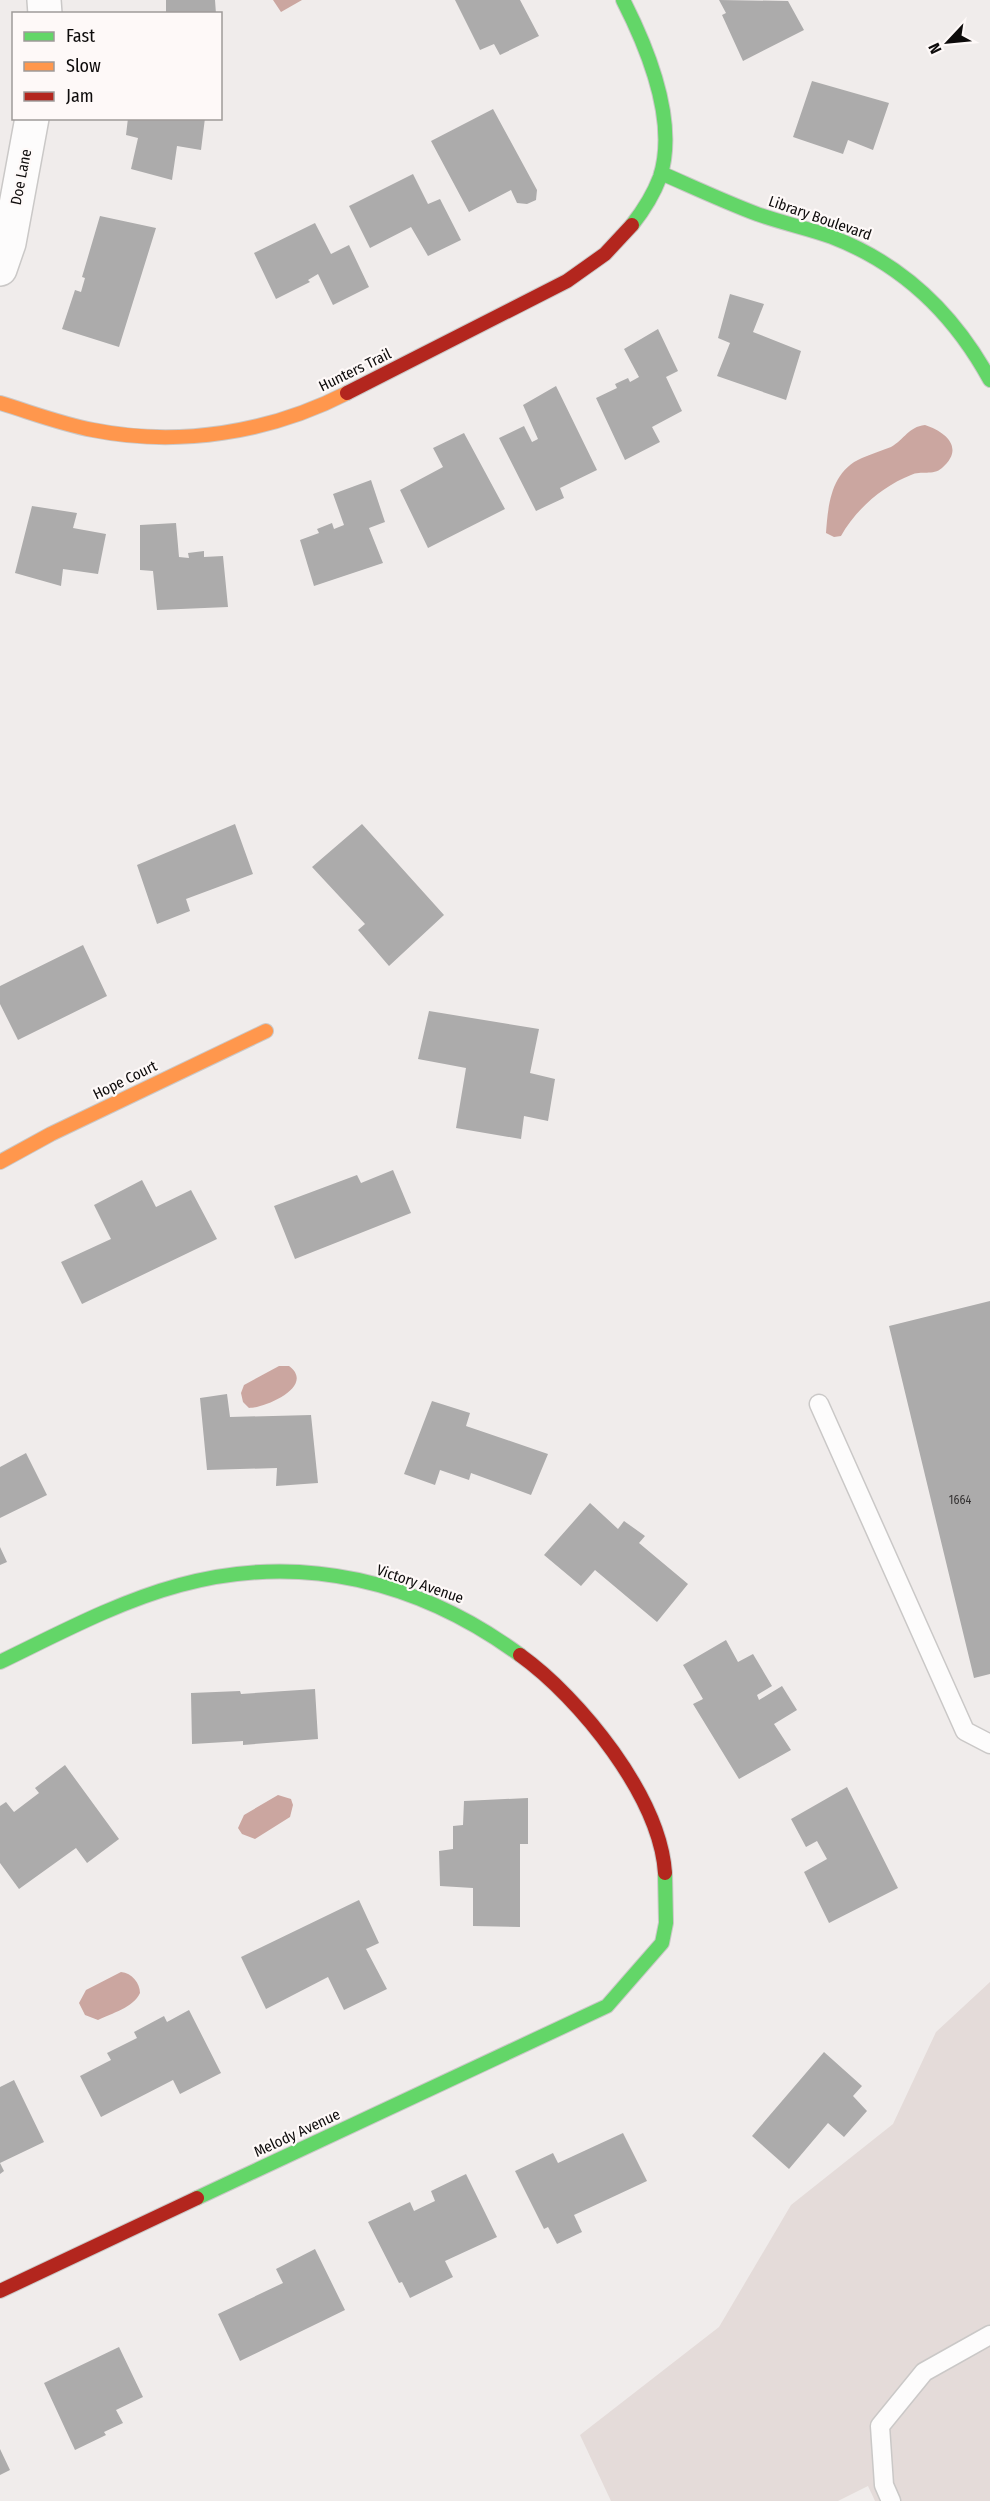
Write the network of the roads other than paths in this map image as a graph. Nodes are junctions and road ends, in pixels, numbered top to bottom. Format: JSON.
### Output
{"nodes":[{"id":1,"x":623,"y":0,"type":"edge"},
{"id":2,"x":32,"y":120,"type":"edge"},
{"id":3,"x":661,"y":173,"type":"junction"},
{"id":4,"x":0,"y":269,"type":"edge"},
{"id":5,"x":990,"y":380,"type":"edge"},
{"id":6,"x":0,"y":403,"type":"edge"},
{"id":7,"x":266,"y":1031,"type":"dead end"},
{"id":8,"x":0,"y":1162,"type":"edge"},
{"id":9,"x":819,"y":1404,"type":"dead end"},
{"id":10,"x":0,"y":1662,"type":"edge"},
{"id":11,"x":990,"y":1744,"type":"edge"},
{"id":12,"x":607,"y":2006,"type":"joint"},
{"id":13,"x":0,"y":2291,"type":"edge"},
{"id":14,"x":990,"y":2335,"type":"edge"},
{"id":15,"x":891,"y":2501,"type":"edge"}],
"edges":[{"from":1,"to":3,"type":"street"},
{"from":2,"to":4,"type":"street","name":"Doe Lane"},
{"from":3,"to":5,"type":"street","name":"Library Boulevard"},
{"from":3,"to":6,"type":"street","name":"Hunters Trail"},
{"from":7,"to":8,"type":"street","name":"Hope Court"},
{"from":9,"to":11,"type":"lane"},
{"from":10,"to":12,"type":"street","name":"Victory Avenue"},
{"from":12,"to":13,"type":"street","name":"Melody Avenue"},
{"from":14,"to":15,"type":"lane"}]}
